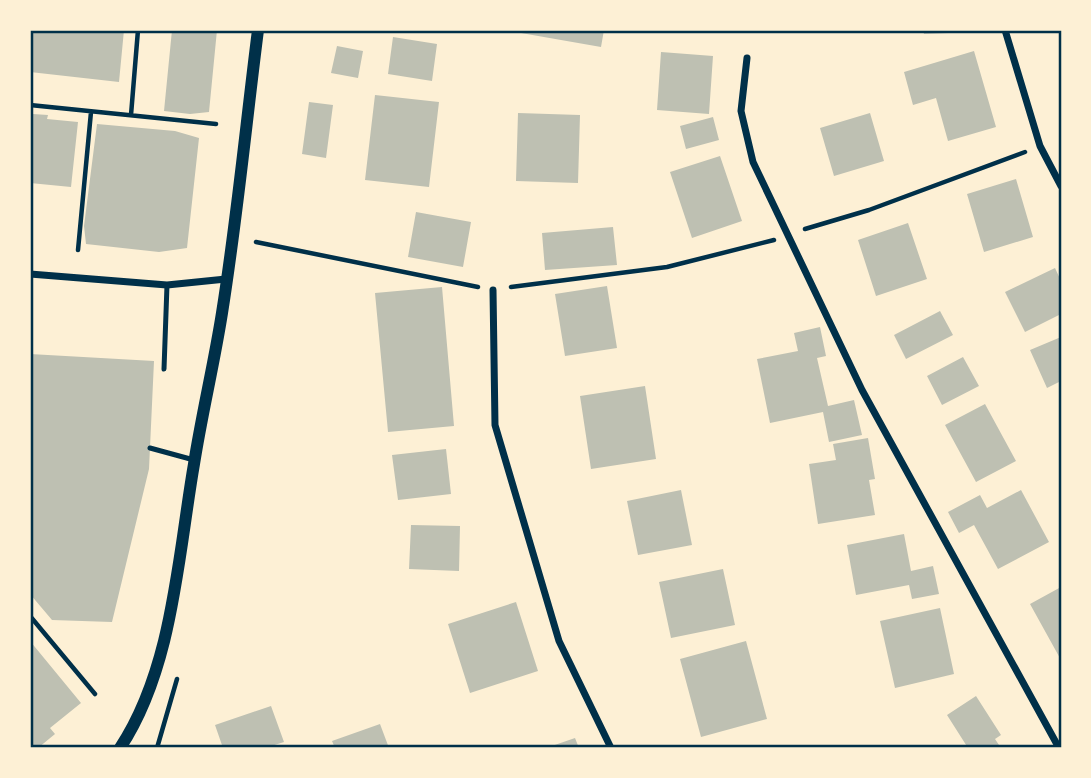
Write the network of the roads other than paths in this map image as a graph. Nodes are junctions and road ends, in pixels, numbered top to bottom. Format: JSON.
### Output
{"nodes":[{"id":1,"x":258,"y":30,"type":"edge"},
{"id":2,"x":1005,"y":30,"type":"edge"},
{"id":3,"x":747,"y":58,"type":"dead end"},
{"id":4,"x":1061,"y":186,"type":"edge"},
{"id":5,"x":30,"y":274,"type":"edge"},
{"id":6,"x":226,"y":279,"type":"junction"},
{"id":7,"x":167,"y":285,"type":"junction"},
{"id":8,"x":493,"y":290,"type":"road end"},
{"id":9,"x":164,"y":369,"type":"dead end"},
{"id":10,"x":150,"y":448,"type":"dead end"},
{"id":11,"x":194,"y":460,"type":"junction"},
{"id":12,"x":120,"y":748,"type":"edge"},
{"id":13,"x":611,"y":748,"type":"edge"},
{"id":14,"x":1059,"y":748,"type":"edge"}],
"edges":[{"from":1,"to":6,"type":"street"},
{"from":2,"to":4,"type":"street"},
{"from":3,"to":14,"type":"street"},
{"from":5,"to":7,"type":"street"},
{"from":6,"to":7,"type":"street"},
{"from":6,"to":11,"type":"street"},
{"from":7,"to":9,"type":"lane"},
{"from":8,"to":13,"type":"street"},
{"from":10,"to":11,"type":"lane"},
{"from":11,"to":12,"type":"street"}]}
